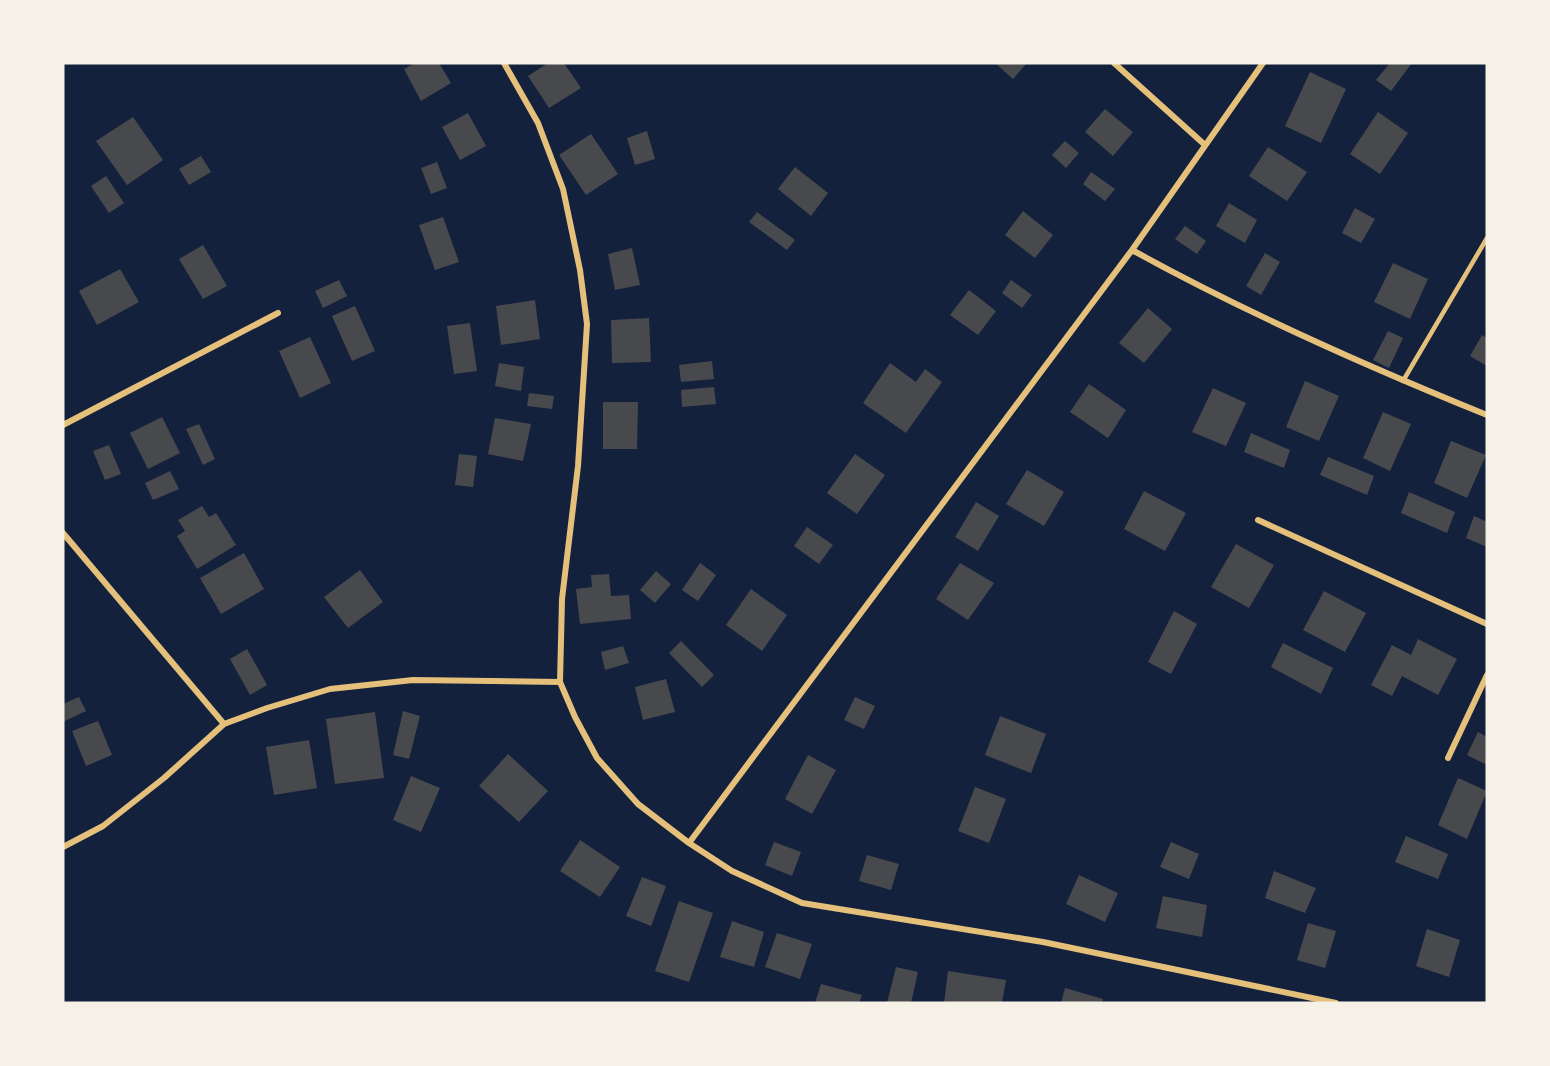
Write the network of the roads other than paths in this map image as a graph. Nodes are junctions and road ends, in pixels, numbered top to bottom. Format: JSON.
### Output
{"nodes":[{"id":1,"x":504,"y":63,"type":"edge"},
{"id":2,"x":1114,"y":63,"type":"edge"},
{"id":3,"x":1263,"y":63,"type":"edge"},
{"id":4,"x":1204,"y":145,"type":"junction"},
{"id":5,"x":1487,"y":238,"type":"edge"},
{"id":6,"x":1132,"y":250,"type":"junction"},
{"id":7,"x":278,"y":313,"type":"dead end"},
{"id":8,"x":1403,"y":381,"type":"junction"},
{"id":9,"x":1487,"y":415,"type":"edge"},
{"id":10,"x":63,"y":425,"type":"edge"},
{"id":11,"x":1258,"y":520,"type":"dead end"},
{"id":12,"x":63,"y":533,"type":"edge"},
{"id":13,"x":1487,"y":624,"type":"edge"},
{"id":14,"x":1487,"y":675,"type":"edge"},
{"id":15,"x":561,"y":682,"type":"junction"},
{"id":16,"x":224,"y":724,"type":"junction"},
{"id":17,"x":1448,"y":758,"type":"dead end"},
{"id":18,"x":689,"y":843,"type":"junction"},
{"id":19,"x":63,"y":847,"type":"edge"},
{"id":20,"x":1336,"y":1003,"type":"edge"}],
"edges":[{"from":1,"to":15,"type":"street"},
{"from":2,"to":4,"type":"street"},
{"from":3,"to":4,"type":"street"},
{"from":4,"to":6,"type":"street"},
{"from":5,"to":8,"type":"lane"},
{"from":6,"to":8,"type":"street"},
{"from":6,"to":18,"type":"street"},
{"from":7,"to":10,"type":"street"},
{"from":8,"to":9,"type":"street"},
{"from":11,"to":13,"type":"street"},
{"from":12,"to":16,"type":"street"},
{"from":14,"to":17,"type":"street"},
{"from":15,"to":16,"type":"street"},
{"from":15,"to":18,"type":"street"},
{"from":16,"to":19,"type":"street"},
{"from":18,"to":20,"type":"street"}]}
